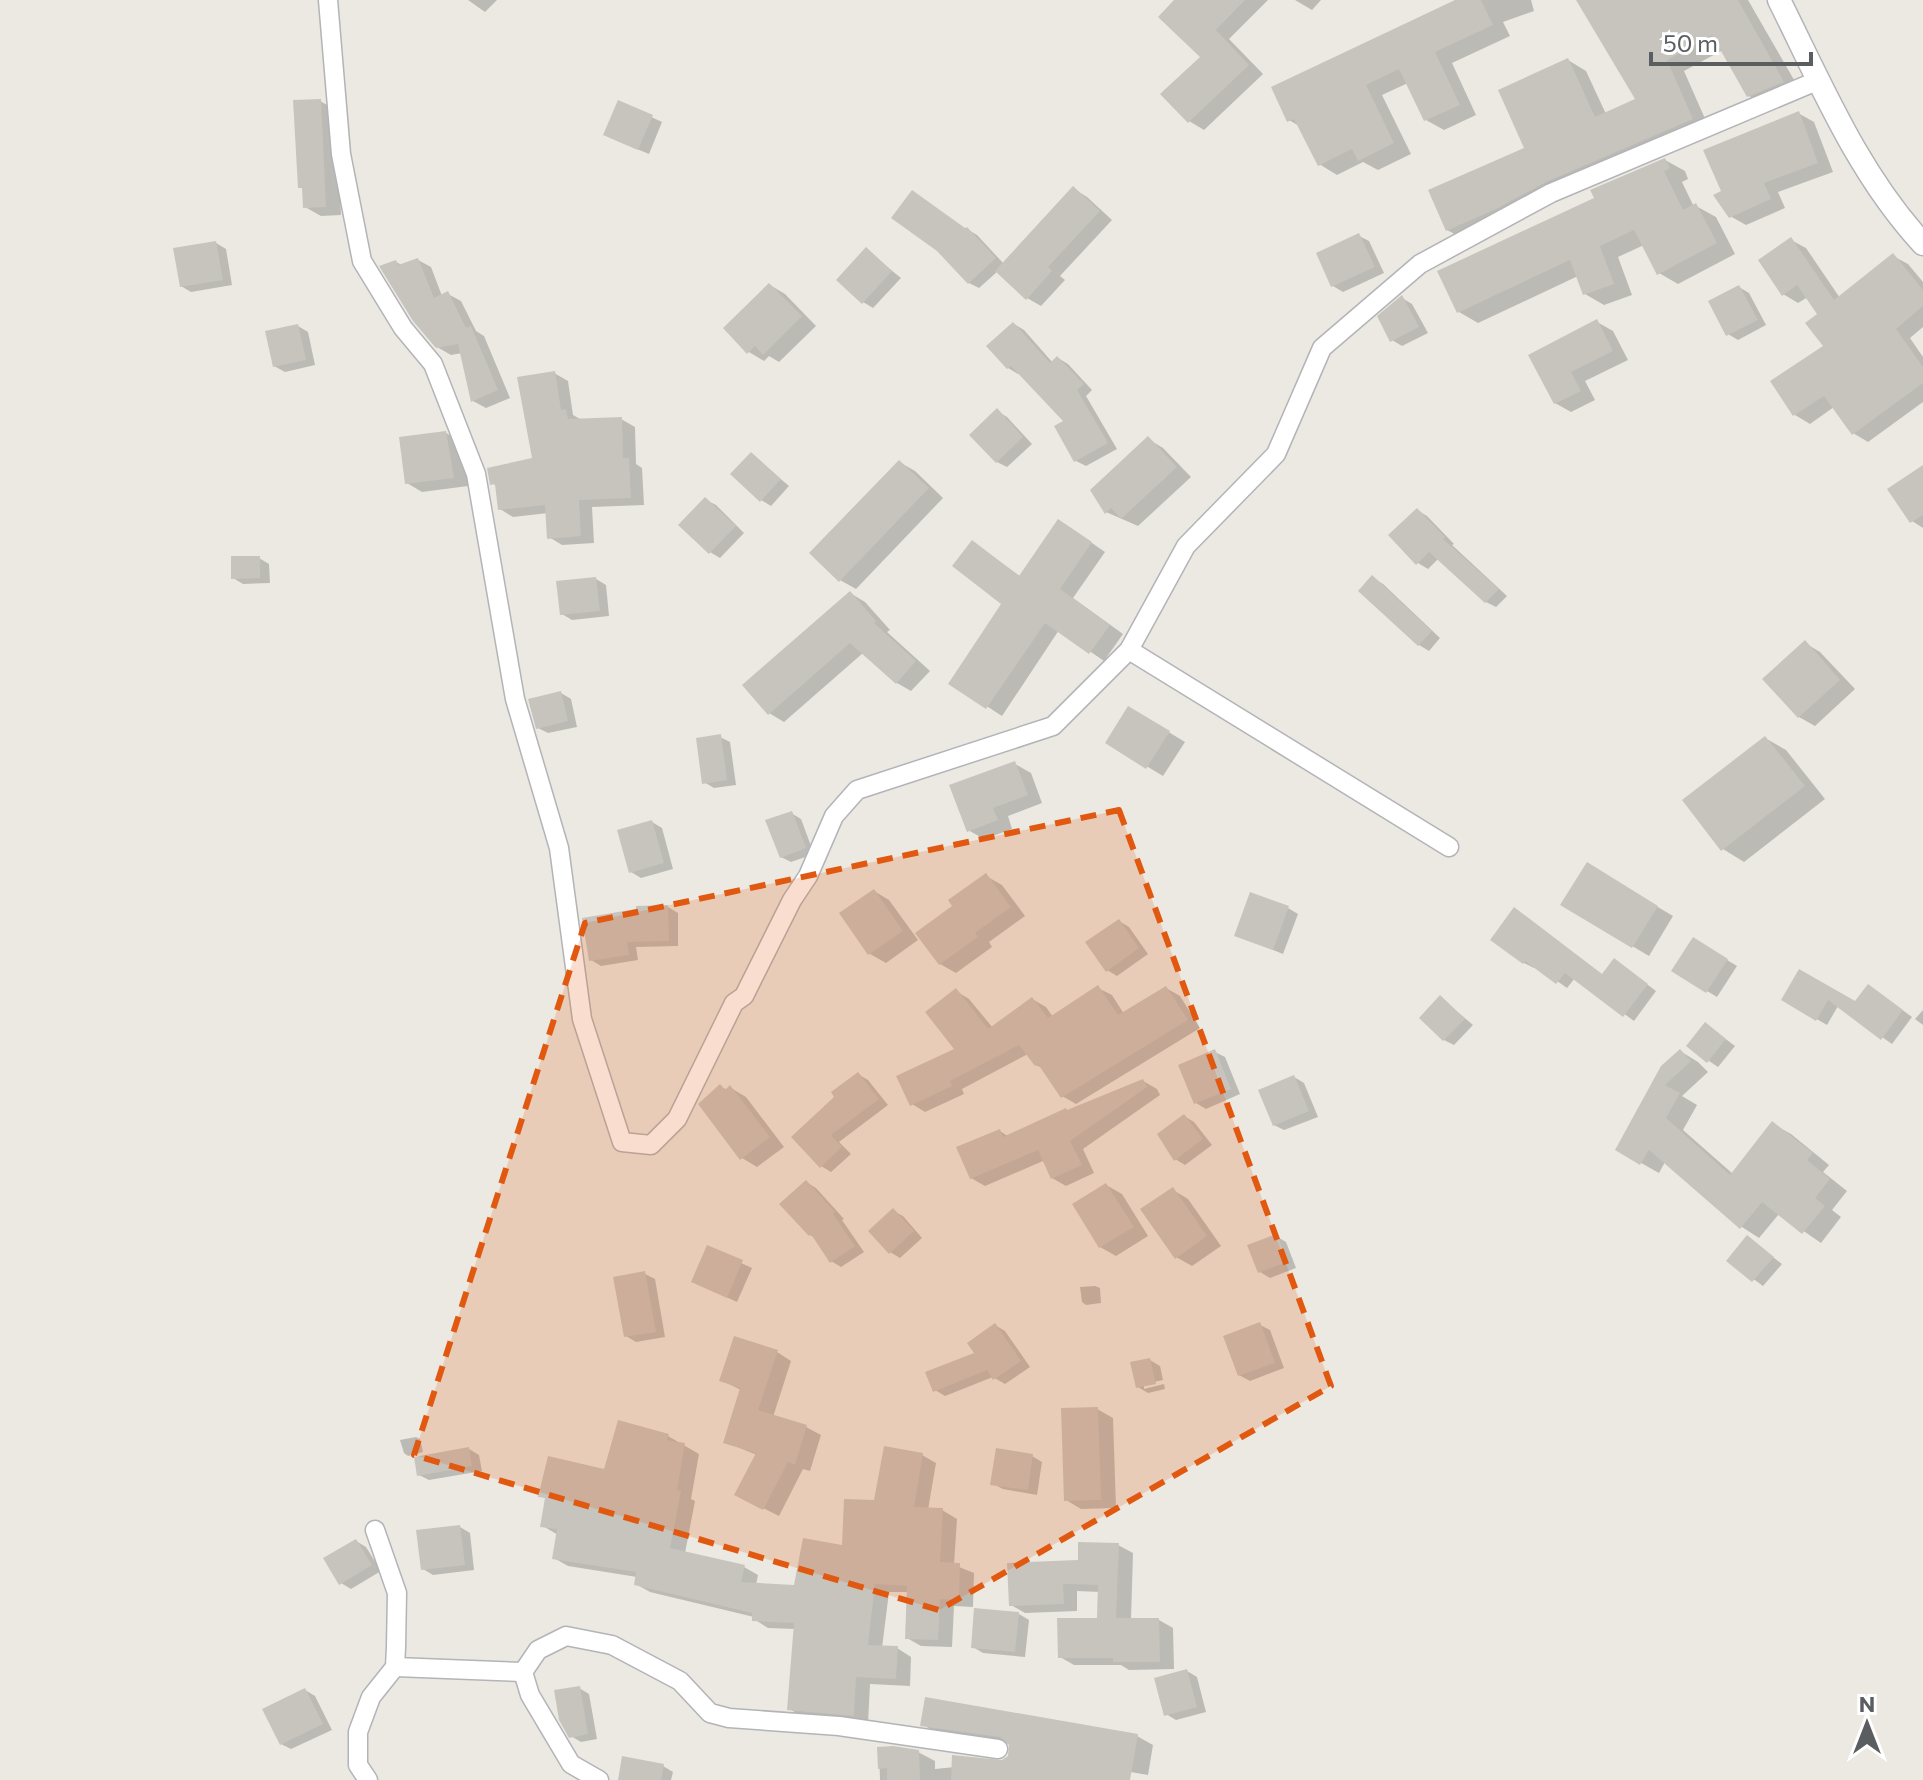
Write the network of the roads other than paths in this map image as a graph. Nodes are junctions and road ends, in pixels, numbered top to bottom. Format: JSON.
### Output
{"nodes":[{"id":1,"x":328,"y":0,"type":"edge"},
{"id":2,"x":1779,"y":0,"type":"edge"},
{"id":3,"x":1819,"y":80,"type":"junction"},
{"id":4,"x":1923,"y":244,"type":"edge"},
{"id":5,"x":1129,"y":650,"type":"junction"},
{"id":6,"x":1449,"y":847,"type":"dead end"},
{"id":7,"x":375,"y":1530,"type":"dead end"},
{"id":8,"x":395,"y":1667,"type":"junction"},
{"id":9,"x":523,"y":1672,"type":"junction"},
{"id":10,"x":998,"y":1749,"type":"dead end"},
{"id":11,"x":368,"y":1780,"type":"edge"},
{"id":12,"x":599,"y":1780,"type":"edge"}],
"edges":[{"from":1,"to":5,"type":"street"},
{"from":2,"to":3,"type":"street"},
{"from":3,"to":4,"type":"street"},
{"from":3,"to":5,"type":"street"},
{"from":5,"to":6,"type":"street"},
{"from":7,"to":8,"type":"street"},
{"from":8,"to":9,"type":"street"},
{"from":8,"to":11,"type":"street"},
{"from":9,"to":10,"type":"street"},
{"from":9,"to":12,"type":"street"}]}
